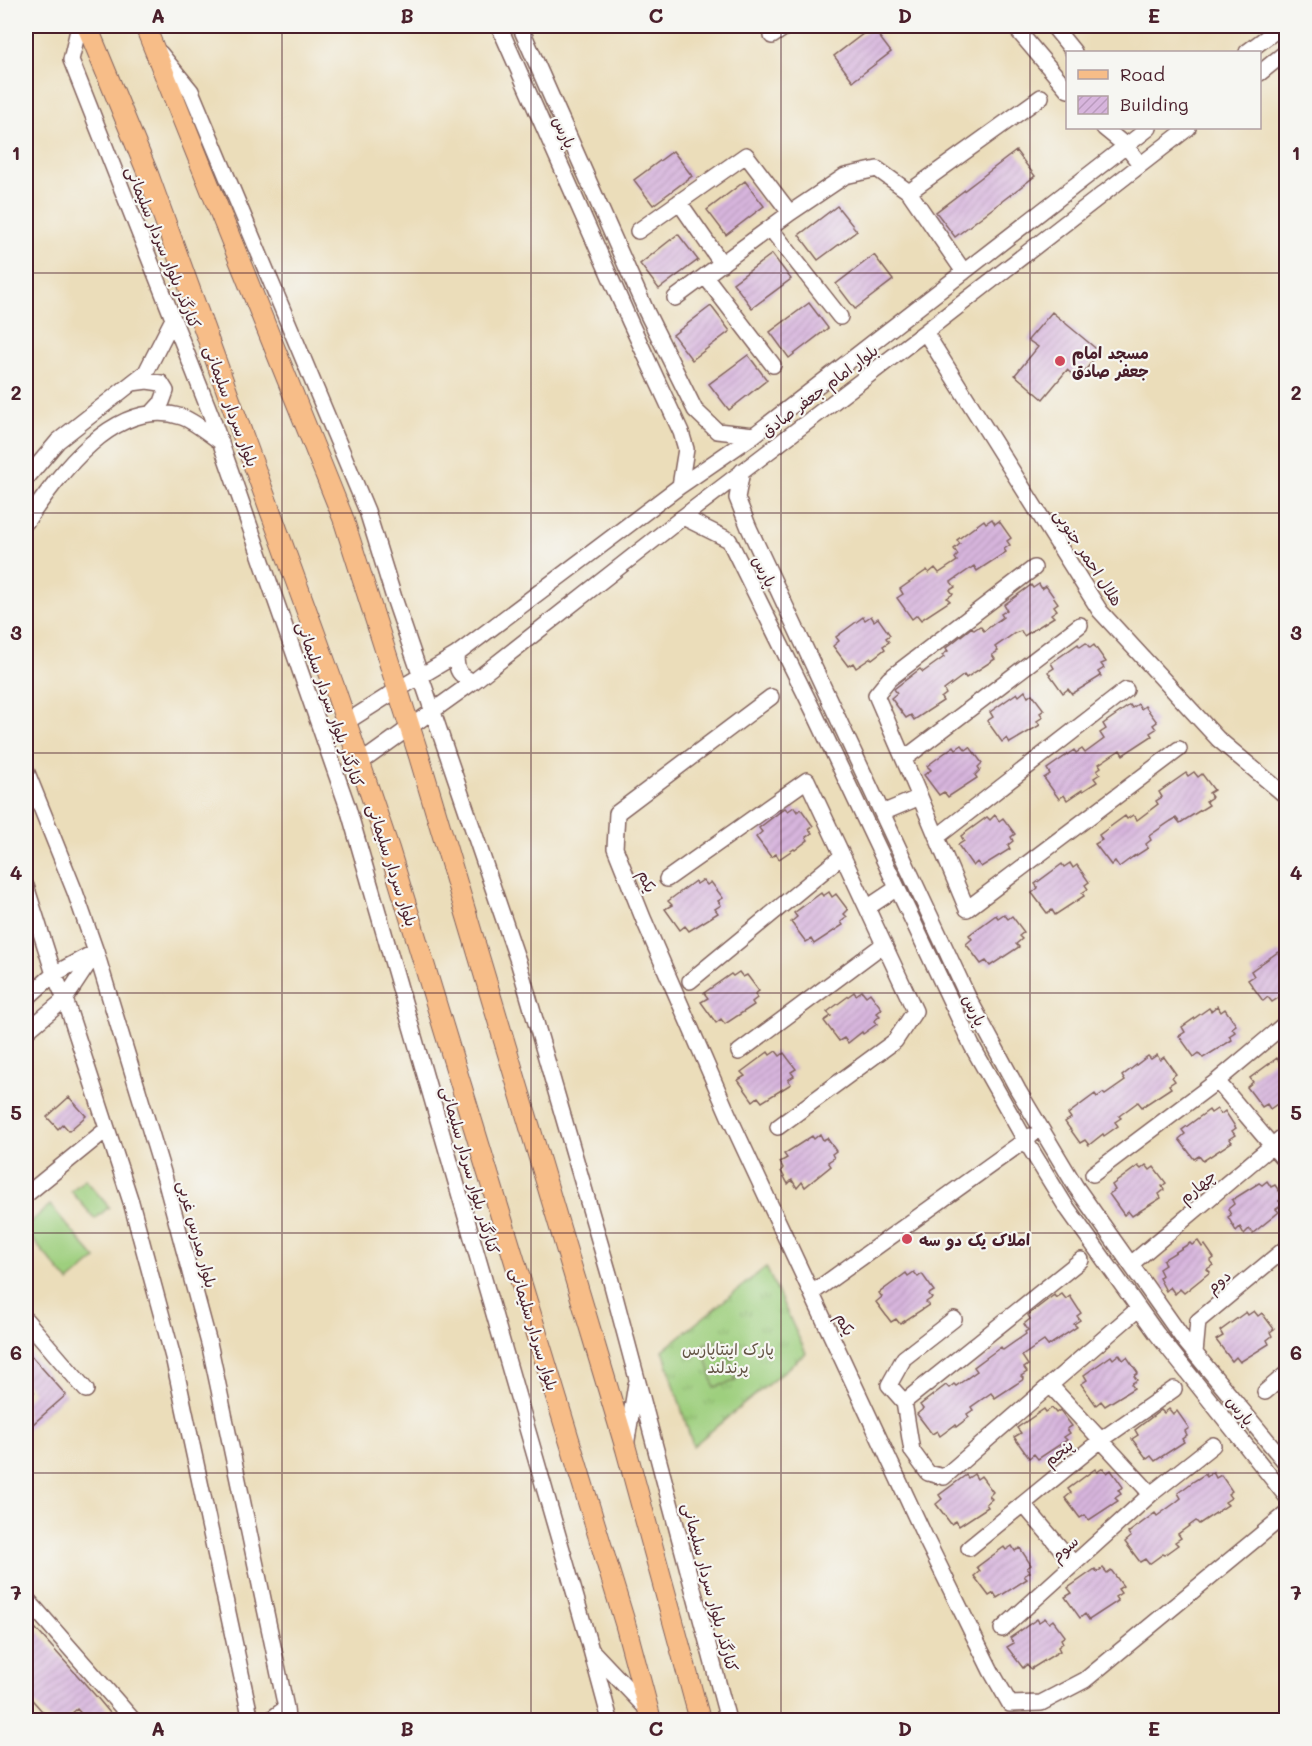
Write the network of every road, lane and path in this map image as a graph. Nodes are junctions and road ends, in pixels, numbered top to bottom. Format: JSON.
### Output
{"nodes":[{"id":1,"x":79,"y":26,"type":"edge"},
{"id":2,"x":87,"y":26,"type":"edge"},
{"id":3,"x":499,"y":26,"type":"edge"},
{"id":4,"x":520,"y":26,"type":"edge"},
{"id":5,"x":787,"y":26,"type":"edge"},
{"id":6,"x":1014,"y":26,"type":"edge"},
{"id":7,"x":1053,"y":26,"type":"edge"},
{"id":8,"x":1282,"y":26,"type":"edge"},
{"id":9,"x":149,"y":35,"type":"edge"},
{"id":10,"x":772,"y":36,"type":"dead end"},
{"id":11,"x":1073,"y":51,"type":"edge"},
{"id":12,"x":1248,"y":51,"type":"edge"},
{"id":13,"x":1287,"y":52,"type":"edge"},
{"id":14,"x":1261,"y":72,"type":"edge"},
{"id":15,"x":1066,"y":88,"type":"edge"},
{"id":16,"x":1041,"y":97,"type":"dead end"},
{"id":17,"x":1105,"y":129,"type":"edge"},
{"id":18,"x":1118,"y":129,"type":"edge"},
{"id":19,"x":1148,"y":129,"type":"edge"},
{"id":20,"x":1187,"y":129,"type":"edge"},
{"id":21,"x":1126,"y":146,"type":"junction"},
{"id":22,"x":1140,"y":164,"type":"junction"},
{"id":23,"x":909,"y":192,"type":"junction"},
{"id":24,"x":679,"y":202,"type":"junction"},
{"id":25,"x":790,"y":213,"type":"junction"},
{"id":26,"x":770,"y":228,"type":"junction"},
{"id":27,"x":638,"y":231,"type":"dead end"},
{"id":28,"x":722,"y":264,"type":"junction"},
{"id":29,"x":964,"y":272,"type":"junction"},
{"id":30,"x":705,"y":276,"type":"junction"},
{"id":31,"x":675,"y":298,"type":"dead end"},
{"id":32,"x":840,"y":316,"type":"dead end"},
{"id":33,"x":173,"y":319,"type":"junction"},
{"id":34,"x":925,"y":332,"type":"junction"},
{"id":35,"x":774,"y":365,"type":"dead end"},
{"id":36,"x":129,"y":384,"type":"junction"},
{"id":37,"x":152,"y":412,"type":"junction"},
{"id":38,"x":754,"y":435,"type":"junction"},
{"id":39,"x":221,"y":442,"type":"junction"},
{"id":40,"x":742,"y":471,"type":"junction"},
{"id":41,"x":26,"y":479,"type":"edge"},
{"id":42,"x":680,"y":486,"type":"junction"},
{"id":43,"x":683,"y":517,"type":"junction"},
{"id":44,"x":26,"y":522,"type":"edge"},
{"id":45,"x":749,"y":528,"type":"junction"},
{"id":46,"x":251,"y":529,"type":"junction"},
{"id":47,"x":729,"y":540,"type":"junction"},
{"id":48,"x":282,"y":543,"type":"junction"},
{"id":49,"x":1034,"y":568,"type":"dead end"},
{"id":50,"x":1080,"y":625,"type":"dead end"},
{"id":51,"x":456,"y":655,"type":"junction"},
{"id":52,"x":422,"y":675,"type":"junction"},
{"id":53,"x":473,"y":682,"type":"junction"},
{"id":54,"x":397,"y":690,"type":"junction"},
{"id":55,"x":1126,"y":690,"type":"dead end"},
{"id":56,"x":771,"y":697,"type":"dead end"},
{"id":57,"x":434,"y":712,"type":"junction"},
{"id":58,"x":345,"y":723,"type":"junction"},
{"id":59,"x":410,"y":727,"type":"junction"},
{"id":60,"x":1179,"y":749,"type":"dead end"},
{"id":61,"x":904,"y":759,"type":"junction"},
{"id":62,"x":360,"y":764,"type":"junction"},
{"id":63,"x":26,"y":770,"type":"edge"},
{"id":64,"x":1287,"y":796,"type":"edge"},
{"id":65,"x":920,"y":797,"type":"junction"},
{"id":66,"x":882,"y":813,"type":"junction"},
{"id":67,"x":937,"y":837,"type":"junction"},
{"id":68,"x":842,"y":856,"type":"junction"},
{"id":69,"x":668,"y":879,"type":"dead end"},
{"id":70,"x":26,"y":886,"type":"edge"},
{"id":71,"x":897,"y":888,"type":"junction"},
{"id":72,"x":867,"y":908,"type":"junction"},
{"id":73,"x":884,"y":944,"type":"junction"},
{"id":74,"x":96,"y":952,"type":"junction"},
{"id":75,"x":54,"y":974,"type":"junction"},
{"id":76,"x":690,"y":981,"type":"dead end"},
{"id":77,"x":26,"y":999,"type":"edge"},
{"id":78,"x":65,"y":999,"type":"junction"},
{"id":79,"x":1287,"y":1023,"type":"edge"},
{"id":80,"x":26,"y":1032,"type":"edge"},
{"id":81,"x":739,"y":1052,"type":"dead end"},
{"id":82,"x":1217,"y":1081,"type":"junction"},
{"id":83,"x":778,"y":1127,"type":"dead end"},
{"id":84,"x":107,"y":1129,"type":"junction"},
{"id":85,"x":1041,"y":1129,"type":"junction"},
{"id":86,"x":1287,"y":1134,"type":"edge"},
{"id":87,"x":1025,"y":1140,"type":"junction"},
{"id":88,"x":1273,"y":1146,"type":"junction"},
{"id":89,"x":1287,"y":1162,"type":"edge"},
{"id":90,"x":1093,"y":1174,"type":"dead end"},
{"id":91,"x":26,"y":1195,"type":"edge"},
{"id":92,"x":1287,"y":1248,"type":"edge"},
{"id":93,"x":1081,"y":1260,"type":"dead end"},
{"id":94,"x":1131,"y":1264,"type":"junction"},
{"id":95,"x":812,"y":1293,"type":"junction"},
{"id":96,"x":1138,"y":1309,"type":"junction"},
{"id":97,"x":954,"y":1319,"type":"dead end"},
{"id":98,"x":26,"y":1320,"type":"edge"},
{"id":99,"x":1171,"y":1322,"type":"junction"},
{"id":100,"x":1198,"y":1322,"type":"junction"},
{"id":101,"x":1195,"y":1353,"type":"junction"},
{"id":102,"x":1287,"y":1374,"type":"edge"},
{"id":103,"x":637,"y":1379,"type":"junction"},
{"id":104,"x":1050,"y":1385,"type":"junction"},
{"id":105,"x":1174,"y":1389,"type":"dead end"},
{"id":106,"x":86,"y":1390,"type":"dead end"},
{"id":107,"x":1265,"y":1392,"type":"dead end"},
{"id":108,"x":904,"y":1402,"type":"junction"},
{"id":109,"x":1101,"y":1440,"type":"junction"},
{"id":110,"x":1213,"y":1445,"type":"dead end"},
{"id":111,"x":626,"y":1449,"type":"junction"},
{"id":112,"x":1287,"y":1463,"type":"edge"},
{"id":113,"x":1151,"y":1494,"type":"junction"},
{"id":114,"x":1287,"y":1496,"type":"edge"},
{"id":115,"x":1023,"y":1504,"type":"junction"},
{"id":116,"x":1287,"y":1514,"type":"edge"},
{"id":117,"x":969,"y":1548,"type":"dead end"},
{"id":118,"x":1074,"y":1564,"type":"junction"},
{"id":119,"x":26,"y":1598,"type":"edge"},
{"id":120,"x":1002,"y":1629,"type":"dead end"},
{"id":121,"x":591,"y":1650,"type":"junction"},
{"id":122,"x":286,"y":1714,"type":"edge"},
{"id":123,"x":647,"y":1716,"type":"edge"},
{"id":124,"x":133,"y":1720,"type":"edge"},
{"id":125,"x":251,"y":1720,"type":"edge"},
{"id":126,"x":270,"y":1720,"type":"edge"},
{"id":127,"x":610,"y":1720,"type":"edge"},
{"id":128,"x":700,"y":1720,"type":"edge"},
{"id":129,"x":728,"y":1720,"type":"edge"}],
"edges":[{"from":1,"to":33,"type":"street","name":"کنارگذر بلوار سردار سلیمانی"},
{"from":2,"to":48,"type":"main road","name":"بلوار سردار سلیمانی"},
{"from":3,"to":42,"type":"street","name":"پارس"},
{"from":4,"to":38,"type":"street","name":"پارس"},
{"from":5,"to":10,"type":"street"},
{"from":6,"to":15,"type":"street"},
{"from":7,"to":11,"type":"street"},
{"from":8,"to":12,"type":"street"},
{"from":9,"to":52,"type":"street","name":"کنارگذر بلوار سردار سلیمانی"},
{"from":9,"to":54,"type":"main road"},
{"from":13,"to":14,"type":"street"},
{"from":16,"to":23,"type":"street"},
{"from":17,"to":21,"type":"street"},
{"from":18,"to":21,"type":"street"},
{"from":19,"to":21,"type":"street","name":"بلوار امام جعفر صادق"},
{"from":20,"to":22,"type":"street","name":"بلوار امام جعفر صادق"},
{"from":21,"to":22,"type":"street"},
{"from":21,"to":29,"type":"street","name":"بلوار امام جعفر صادق"},
{"from":22,"to":34,"type":"street","name":"بلوار امام جعفر صادق"},
{"from":23,"to":25,"type":"street"},
{"from":23,"to":29,"type":"street"},
{"from":24,"to":25,"type":"street"},
{"from":24,"to":27,"type":"street"},
{"from":24,"to":28,"type":"street"},
{"from":25,"to":26,"type":"street"},
{"from":26,"to":28,"type":"street"},
{"from":26,"to":32,"type":"street"},
{"from":28,"to":30,"type":"street"},
{"from":29,"to":38,"type":"street","name":"بلوار امام جعفر صادق"},
{"from":30,"to":31,"type":"street"},
{"from":30,"to":35,"type":"street"},
{"from":33,"to":36,"type":"street"},
{"from":33,"to":39,"type":"street","name":"کنارگذر بلوار سردار سلیمانی"},
{"from":34,"to":40,"type":"street","name":"بلوار امام جعفر صادق"},
{"from":34,"to":64,"type":"street","name":"هلال احمر جنوبی"},
{"from":36,"to":37,"type":"street"},
{"from":36,"to":41,"type":"street"},
{"from":37,"to":39,"type":"street"},
{"from":37,"to":44,"type":"street"},
{"from":38,"to":42,"type":"street","name":"بلوار امام جعفر صادق"},
{"from":39,"to":46,"type":"street","name":"کنارگذر بلوار سردار سلیمانی"},
{"from":40,"to":43,"type":"street","name":"بلوار امام جعفر صادق"},
{"from":40,"to":45,"type":"street","name":"پارس"},
{"from":42,"to":51,"type":"street","name":"بلوار امام جعفر صادق"},
{"from":43,"to":47,"type":"street"},
{"from":43,"to":53,"type":"street","name":"بلوار امام جعفر صادق"},
{"from":45,"to":47,"type":"street"},
{"from":45,"to":66,"type":"street","name":"پارس"},
{"from":46,"to":48,"type":"street"},
{"from":46,"to":121,"type":"street","name":"کنارگذر بلوار سردار سلیمانی"},
{"from":47,"to":71,"type":"street","name":"پارس"},
{"from":48,"to":58,"type":"main road","name":"بلوار سردار سلیمانی"},
{"from":49,"to":61,"type":"street"},
{"from":50,"to":61,"type":"street"},
{"from":51,"to":52,"type":"street","name":"بلوار امام جعفر صادق"},
{"from":51,"to":53,"type":"street"},
{"from":52,"to":54,"type":"street","name":"بلوار امام جعفر صادق"},
{"from":52,"to":57,"type":"street","name":"کنارگذر بلوار سردار سلیمانی"},
{"from":53,"to":57,"type":"street","name":"بلوار امام جعفر صادق"},
{"from":54,"to":58,"type":"street","name":"بلوار امام جعفر صادق"},
{"from":54,"to":59,"type":"main road"},
{"from":55,"to":67,"type":"street"},
{"from":56,"to":95,"type":"street","name":"یکم"},
{"from":57,"to":59,"type":"street","name":"بلوار امام جعفر صادق"},
{"from":57,"to":103,"type":"street","name":"کنارگذر بلوار سردار سلیمانی"},
{"from":58,"to":62,"type":"main road","name":"بلوار سردار سلیمانی"},
{"from":59,"to":62,"type":"street","name":"بلوار امام جعفر صادق"},
{"from":59,"to":111,"type":"main road"},
{"from":60,"to":67,"type":"street"},
{"from":61,"to":65,"type":"street"},
{"from":62,"to":123,"type":"main road","name":"بلوار سردار سلیمانی"},
{"from":63,"to":74,"type":"street","name":"بلوار مدرس غربی"},
{"from":65,"to":66,"type":"street"},
{"from":65,"to":67,"type":"street"},
{"from":66,"to":85,"type":"street","name":"پارس"},
{"from":68,"to":69,"type":"street"},
{"from":68,"to":72,"type":"street"},
{"from":68,"to":76,"type":"street"},
{"from":70,"to":75,"type":"street"},
{"from":71,"to":72,"type":"street"},
{"from":71,"to":87,"type":"street","name":"پارس"},
{"from":72,"to":73,"type":"street"},
{"from":73,"to":81,"type":"street"},
{"from":73,"to":83,"type":"street"},
{"from":74,"to":75,"type":"street"},
{"from":74,"to":78,"type":"street"},
{"from":74,"to":122,"type":"street","name":"بلوار مدرس غربی"},
{"from":75,"to":77,"type":"street"},
{"from":75,"to":78,"type":"street"},
{"from":78,"to":80,"type":"street"},
{"from":78,"to":84,"type":"street"},
{"from":79,"to":82,"type":"street"},
{"from":82,"to":88,"type":"street"},
{"from":82,"to":90,"type":"street"},
{"from":84,"to":91,"type":"street"},
{"from":84,"to":125,"type":"street"},
{"from":85,"to":87,"type":"street"},
{"from":85,"to":94,"type":"street","name":"پارس"},
{"from":86,"to":88,"type":"street","name":"چهارم"},
{"from":87,"to":95,"type":"street"},
{"from":87,"to":96,"type":"street","name":"پارس"},
{"from":88,"to":89,"type":"street"},
{"from":88,"to":94,"type":"street","name":"چهارم"},
{"from":92,"to":100,"type":"street","name":"دوم"},
{"from":93,"to":108,"type":"street"},
{"from":94,"to":99,"type":"street","name":"پارس"},
{"from":95,"to":116,"type":"street","name":"یکم"},
{"from":96,"to":104,"type":"street"},
{"from":96,"to":114,"type":"street","name":"پارس"},
{"from":97,"to":108,"type":"street"},
{"from":98,"to":106,"type":"street"},
{"from":99,"to":100,"type":"street"},
{"from":99,"to":101,"type":"street","name":"پارس"},
{"from":100,"to":101,"type":"street"},
{"from":101,"to":112,"type":"street","name":"پارس"},
{"from":102,"to":107,"type":"street"},
{"from":103,"to":111,"type":"street"},
{"from":103,"to":129,"type":"street","name":"کنارگذر بلوار سردار سلیمانی"},
{"from":104,"to":108,"type":"street"},
{"from":104,"to":109,"type":"street"},
{"from":105,"to":109,"type":"street","name":"پنجم"},
{"from":109,"to":113,"type":"street"},
{"from":109,"to":115,"type":"street","name":"پنجم"},
{"from":110,"to":113,"type":"street","name":"سوم"},
{"from":111,"to":128,"type":"main road"},
{"from":113,"to":118,"type":"street","name":"سوم"},
{"from":115,"to":117,"type":"street","name":"پنجم"},
{"from":115,"to":118,"type":"street"},
{"from":118,"to":120,"type":"street","name":"سوم"},
{"from":119,"to":124,"type":"street"},
{"from":121,"to":123,"type":"street"},
{"from":121,"to":127,"type":"street","name":"کنارگذر بلوار سردار سلیمانی"},
{"from":122,"to":126,"type":"street"}]}
